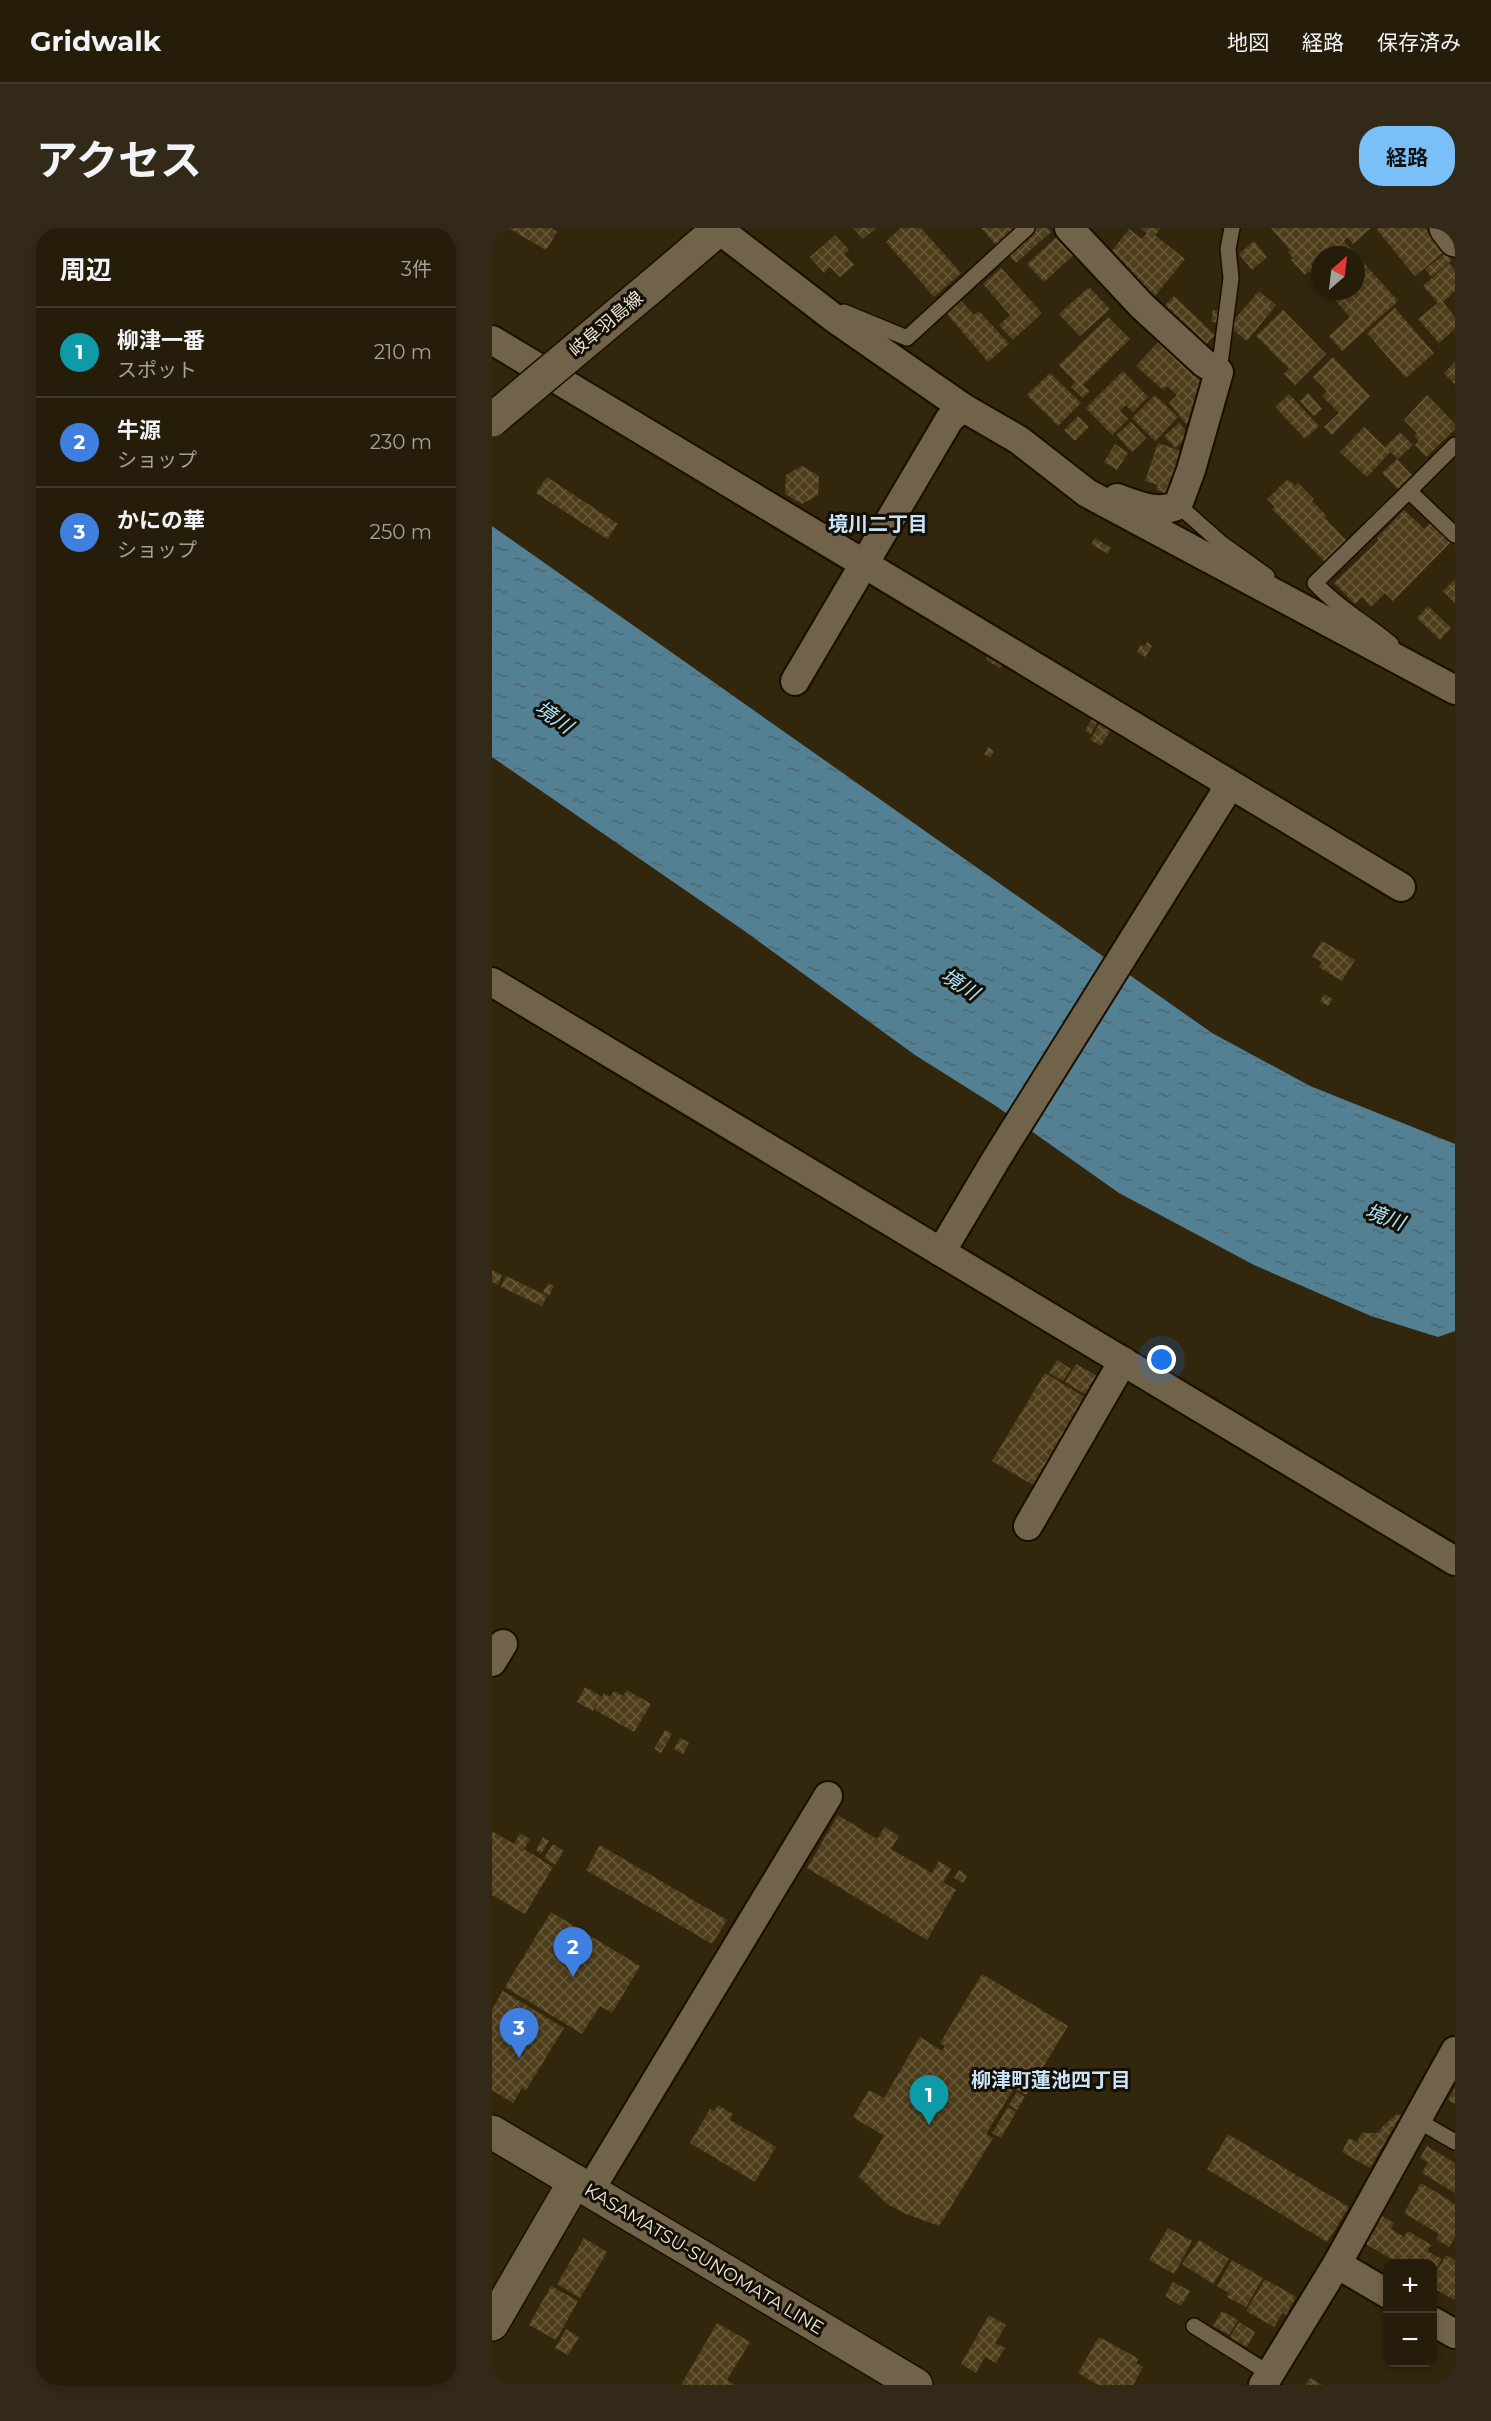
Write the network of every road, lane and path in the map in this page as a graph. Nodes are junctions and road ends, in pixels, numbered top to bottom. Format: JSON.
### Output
{"nodes":[{"id":1,"x":719,"y":228,"type":"edge"},
{"id":2,"x":1027,"y":228,"type":"edge"},
{"id":3,"x":1069,"y":228,"type":"edge"},
{"id":4,"x":1232,"y":228,"type":"edge"},
{"id":5,"x":1446,"y":228,"type":"edge"},
{"id":6,"x":1455,"y":240,"type":"edge"},
{"id":7,"x":834,"y":318,"type":"junction"},
{"id":8,"x":492,"y":340,"type":"edge"},
{"id":9,"x":1219,"y":372,"type":"junction"},
{"id":10,"x":962,"y":407,"type":"junction"},
{"id":11,"x":492,"y":420,"type":"edge"},
{"id":12,"x":1455,"y":445,"type":"edge"},
{"id":13,"x":1409,"y":491,"type":"junction"},
{"id":14,"x":1087,"y":494,"type":"junction"},
{"id":15,"x":1178,"y":505,"type":"junction"},
{"id":16,"x":1455,"y":535,"type":"edge"},
{"id":17,"x":864,"y":564,"type":"junction"},
{"id":18,"x":1281,"y":596,"type":"junction"},
{"id":19,"x":1402,"y":661,"type":"junction"},
{"id":20,"x":1442,"y":676,"type":"edge"},
{"id":21,"x":795,"y":681,"type":"dead end"},
{"id":22,"x":1455,"y":690,"type":"edge"},
{"id":23,"x":1230,"y":785,"type":"junction"},
{"id":24,"x":1401,"y":887,"type":"dead end"},
{"id":25,"x":492,"y":982,"type":"edge"},
{"id":26,"x":941,"y":1252,"type":"junction"},
{"id":27,"x":1122,"y":1361,"type":"junction"},
{"id":28,"x":1028,"y":1526,"type":"dead end"},
{"id":29,"x":1455,"y":1561,"type":"edge"},
{"id":30,"x":828,"y":1796,"type":"dead end"},
{"id":31,"x":1455,"y":2051,"type":"edge"},
{"id":32,"x":1417,"y":2120,"type":"junction"},
{"id":33,"x":492,"y":2132,"type":"edge"},
{"id":34,"x":1455,"y":2142,"type":"edge"},
{"id":35,"x":582,"y":2186,"type":"junction"},
{"id":36,"x":1336,"y":2264,"type":"junction"},
{"id":37,"x":1383,"y":2291,"type":"edge"},
{"id":38,"x":1437,"y":2323,"type":"edge"},
{"id":39,"x":492,"y":2324,"type":"edge"},
{"id":40,"x":1194,"y":2326,"type":"dead end"},
{"id":41,"x":1455,"y":2334,"type":"edge"},
{"id":42,"x":1267,"y":2379,"type":"edge"},
{"id":43,"x":916,"y":2385,"type":"edge"}],
"edges":[{"from":1,"to":7,"type":"street"},
{"from":1,"to":11,"type":"main road","name":"岐阜羽島線","bridge":true},
{"from":2,"to":7,"type":"lane"},
{"from":3,"to":9,"type":"street"},
{"from":4,"to":9,"type":"lane"},
{"from":5,"to":6,"type":"main road"},
{"from":7,"to":10,"type":"street"},
{"from":8,"to":17,"type":"street"},
{"from":9,"to":15,"type":"street"},
{"from":10,"to":14,"type":"street"},
{"from":10,"to":17,"type":"street"},
{"from":12,"to":13,"type":"lane"},
{"from":13,"to":16,"type":"lane"},
{"from":13,"to":19,"type":"lane"},
{"from":14,"to":15,"type":"street"},
{"from":14,"to":18,"type":"street"},
{"from":15,"to":18,"type":"lane"},
{"from":17,"to":21,"type":"street"},
{"from":17,"to":23,"type":"street"},
{"from":18,"to":19,"type":"street"},
{"from":19,"to":20,"type":"street"},
{"from":20,"to":22,"type":"street"},
{"from":23,"to":24,"type":"street"},
{"from":23,"to":26,"type":"street"},
{"from":25,"to":26,"type":"street"},
{"from":26,"to":27,"type":"street"},
{"from":27,"to":28,"type":"street"},
{"from":27,"to":29,"type":"street"},
{"from":30,"to":35,"type":"street"},
{"from":31,"to":32,"type":"street"},
{"from":32,"to":34,"type":"lane"},
{"from":32,"to":36,"type":"street"},
{"from":33,"to":35,"type":"main road","name":"KASAMATSU-SUNOMATA LINE"},
{"from":35,"to":39,"type":"main road"},
{"from":35,"to":43,"type":"main road","name":"KASAMATSU-SUNOMATA LINE"},
{"from":36,"to":37,"type":"street"},
{"from":36,"to":42,"type":"street"},
{"from":38,"to":41,"type":"street"},
{"from":40,"to":42,"type":"lane"}]}
